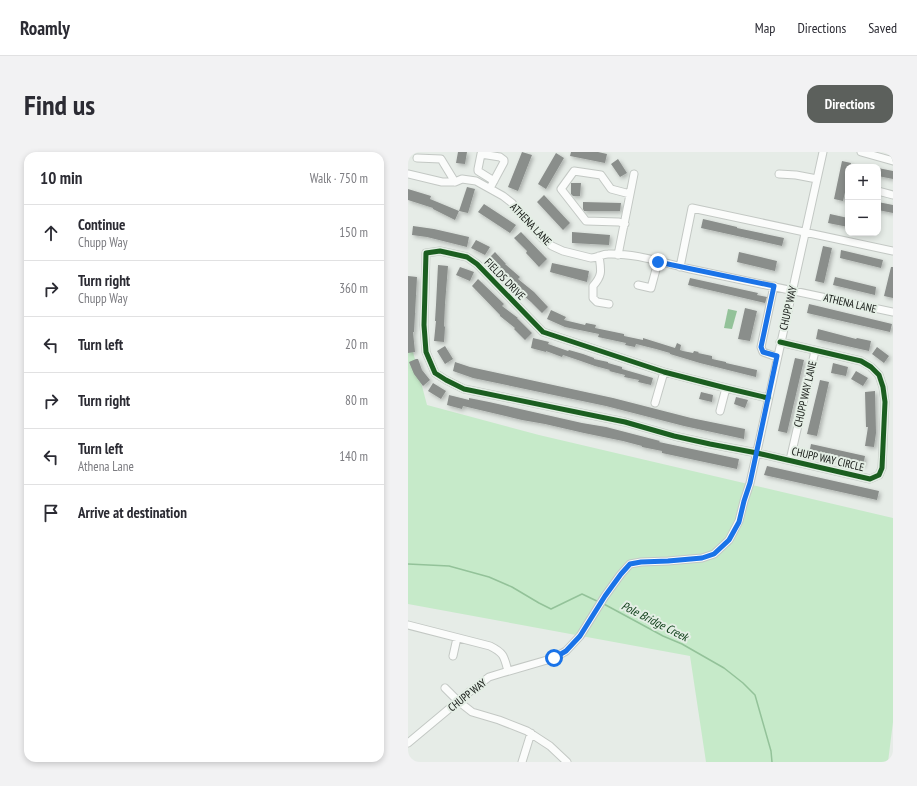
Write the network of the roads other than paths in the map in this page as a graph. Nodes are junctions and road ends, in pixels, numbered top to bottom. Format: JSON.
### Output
{"nodes":[{"id":1,"x":823,"y":152,"type":"edge"},
{"id":2,"x":861,"y":152,"type":"edge"},
{"id":3,"x":418,"y":158,"type":"dead end"},
{"id":4,"x":893,"y":161,"type":"edge"},
{"id":5,"x":408,"y":174,"type":"edge"},
{"id":6,"x":634,"y":174,"type":"dead end"},
{"id":7,"x":779,"y":174,"type":"dead end"},
{"id":8,"x":817,"y":179,"type":"junction"},
{"id":9,"x":494,"y":181,"type":"dead end"},
{"id":10,"x":455,"y":182,"type":"junction"},
{"id":11,"x":490,"y":188,"type":"junction"},
{"id":12,"x":881,"y":192,"type":"edge"},
{"id":13,"x":630,"y":194,"type":"junction"},
{"id":14,"x":893,"y":195,"type":"edge"},
{"id":15,"x":625,"y":224,"type":"junction"},
{"id":16,"x":805,"y":233,"type":"junction"},
{"id":17,"x":893,"y":251,"type":"edge"},
{"id":18,"x":618,"y":255,"type":"junction"},
{"id":19,"x":599,"y":256,"type":"junction"},
{"id":20,"x":658,"y":262,"type":"junction"},
{"id":21,"x":680,"y":267,"type":"junction"},
{"id":22,"x":638,"y":285,"type":"dead end"},
{"id":23,"x":774,"y":286,"type":"junction"},
{"id":24,"x":792,"y":290,"type":"junction"},
{"id":25,"x":609,"y":304,"type":"dead end"},
{"id":26,"x":893,"y":312,"type":"edge"},
{"id":27,"x":780,"y":342,"type":"junction"},
{"id":28,"x":814,"y":351,"type":"junction"},
{"id":29,"x":777,"y":356,"type":"junction"},
{"id":30,"x":664,"y":372,"type":"junction"},
{"id":31,"x":726,"y":388,"type":"junction"},
{"id":32,"x":768,"y":398,"type":"junction"},
{"id":33,"x":655,"y":403,"type":"dead end"},
{"id":34,"x":720,"y":411,"type":"dead end"},
{"id":35,"x":756,"y":453,"type":"junction"},
{"id":36,"x":790,"y":460,"type":"junction"},
{"id":37,"x":408,"y":625,"type":"edge"},
{"id":38,"x":458,"y":638,"type":"junction"},
{"id":39,"x":453,"y":656,"type":"dead end"},
{"id":40,"x":508,"y":671,"type":"junction"},
{"id":41,"x":446,"y":687,"type":"dead end"},
{"id":42,"x":458,"y":701,"type":"junction"},
{"id":43,"x":531,"y":733,"type":"junction"},
{"id":44,"x":408,"y":743,"type":"edge"},
{"id":45,"x":522,"y":762,"type":"edge"},
{"id":46,"x":567,"y":762,"type":"edge"}],
"edges":[{"from":1,"to":8,"type":"street","name":"CHUPP WAY"},
{"from":2,"to":4,"type":"street"},
{"from":3,"to":10,"type":"street"},
{"from":5,"to":10,"type":"street","name":"ATHENA LANE"},
{"from":6,"to":13,"type":"street"},
{"from":7,"to":8,"type":"street"},
{"from":8,"to":16,"type":"street","name":"CHUPP WAY"},
{"from":9,"to":11,"type":"street"},
{"from":10,"to":11,"type":"street","name":"ATHENA LANE"},
{"from":11,"to":19,"type":"street","name":"ATHENA LANE"},
{"from":12,"to":14,"type":"street"},
{"from":13,"to":15,"type":"street"},
{"from":13,"to":15,"type":"street"},
{"from":15,"to":18,"type":"street"},
{"from":16,"to":17,"type":"street"},
{"from":16,"to":21,"type":"street"},
{"from":16,"to":24,"type":"street","name":"CHUPP WAY"},
{"from":18,"to":19,"type":"street","name":"ATHENA LANE"},
{"from":18,"to":20,"type":"street","name":"ATHENA LANE"},
{"from":19,"to":25,"type":"street"},
{"from":20,"to":21,"type":"street","name":"ATHENA LANE"},
{"from":20,"to":22,"type":"street"},
{"from":21,"to":23,"type":"street","name":"ATHENA LANE"},
{"from":23,"to":24,"type":"street","name":"ATHENA LANE"},
{"from":23,"to":29,"type":"street"},
{"from":24,"to":26,"type":"street","name":"ATHENA LANE"},
{"from":24,"to":27,"type":"street","name":"CHUPP WAY"},
{"from":27,"to":28,"type":"street","name":"CHUPP WAY CIRCLE"},
{"from":27,"to":29,"type":"street","name":"CHUPP WAY"},
{"from":28,"to":36,"type":"street","name":"CHUPP WAY LANE"},
{"from":28,"to":36,"type":"street","name":"CHUPP WAY CIRCLE"},
{"from":29,"to":32,"type":"street","name":"CHUPP WAY"},
{"from":30,"to":31,"type":"street","name":"FIELDS DRIVE"},
{"from":30,"to":33,"type":"street"},
{"from":30,"to":35,"type":"street","name":"FIELDS DRIVE"},
{"from":31,"to":32,"type":"street","name":"FIELDS DRIVE"},
{"from":31,"to":34,"type":"street"},
{"from":32,"to":35,"type":"street","name":"CHUPP WAY"},
{"from":35,"to":36,"type":"street","name":"CHUPP WAY CIRCLE"},
{"from":35,"to":40,"type":"street","name":"CHUPP WAY"},
{"from":37,"to":38,"type":"street"},
{"from":38,"to":39,"type":"street"},
{"from":38,"to":40,"type":"street"},
{"from":40,"to":42,"type":"street","name":"CHUPP WAY"},
{"from":41,"to":42,"type":"street"},
{"from":42,"to":43,"type":"street"},
{"from":42,"to":44,"type":"street","name":"CHUPP WAY"},
{"from":43,"to":45,"type":"street"},
{"from":43,"to":46,"type":"street"}]}
